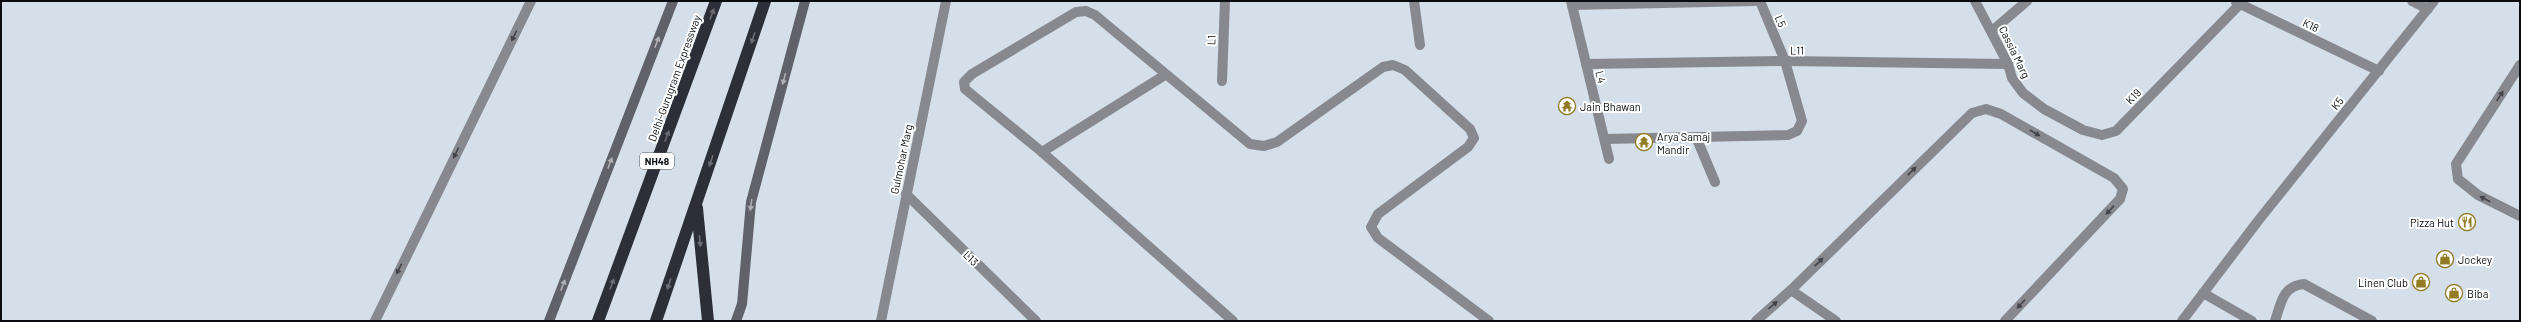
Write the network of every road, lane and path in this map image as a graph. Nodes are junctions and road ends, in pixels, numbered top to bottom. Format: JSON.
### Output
{"nodes":[{"id":1,"x":531,"y":1,"type":"edge"},
{"id":2,"x":673,"y":1,"type":"edge"},
{"id":3,"x":716,"y":1,"type":"edge"},
{"id":4,"x":765,"y":1,"type":"edge"},
{"id":5,"x":805,"y":1,"type":"edge"},
{"id":6,"x":946,"y":1,"type":"edge"},
{"id":7,"x":1225,"y":1,"type":"edge"},
{"id":8,"x":1414,"y":1,"type":"edge"},
{"id":9,"x":1754,"y":1,"type":"edge"},
{"id":10,"x":1760,"y":1,"type":"edge"},
{"id":11,"x":1975,"y":1,"type":"edge"},
{"id":12,"x":2026,"y":1,"type":"edge"},
{"id":13,"x":2412,"y":1,"type":"edge"},
{"id":14,"x":1571,"y":3,"type":"edge"},
{"id":15,"x":2237,"y":3,"type":"edge"},
{"id":16,"x":2431,"y":5,"type":"edge"},
{"id":17,"x":1992,"y":31,"type":"junction"},
{"id":18,"x":1420,"y":45,"type":"dead end"},
{"id":19,"x":1785,"y":61,"type":"junction"},
{"id":20,"x":1586,"y":64,"type":"junction"},
{"id":21,"x":2008,"y":64,"type":"junction"},
{"id":22,"x":2520,"y":65,"type":"edge"},
{"id":23,"x":2378,"y":71,"type":"junction"},
{"id":24,"x":1165,"y":75,"type":"junction"},
{"id":25,"x":1222,"y":81,"type":"dead end"},
{"id":26,"x":2023,"y":93,"type":"joint"},
{"id":27,"x":1696,"y":137,"type":"junction"},
{"id":28,"x":1605,"y":139,"type":"junction"},
{"id":29,"x":1042,"y":152,"type":"junction"},
{"id":30,"x":1609,"y":159,"type":"dead end"},
{"id":31,"x":1715,"y":182,"type":"dead end"},
{"id":32,"x":906,"y":194,"type":"junction"},
{"id":33,"x":697,"y":202,"type":"junction"},
{"id":34,"x":2520,"y":216,"type":"edge"},
{"id":35,"x":1791,"y":290,"type":"junction"},
{"id":36,"x":2204,"y":293,"type":"junction"},
{"id":37,"x":375,"y":321,"type":"edge"},
{"id":38,"x":549,"y":321,"type":"edge"},
{"id":39,"x":598,"y":321,"type":"edge"},
{"id":40,"x":656,"y":321,"type":"edge"},
{"id":41,"x":708,"y":321,"type":"edge"},
{"id":42,"x":736,"y":321,"type":"edge"},
{"id":43,"x":880,"y":321,"type":"edge"},
{"id":44,"x":1036,"y":321,"type":"edge"},
{"id":45,"x":1232,"y":321,"type":"edge"},
{"id":46,"x":1489,"y":321,"type":"edge"},
{"id":47,"x":1756,"y":321,"type":"edge"},
{"id":48,"x":1836,"y":321,"type":"edge"},
{"id":49,"x":2005,"y":321,"type":"edge"},
{"id":50,"x":2182,"y":321,"type":"edge"},
{"id":51,"x":2252,"y":321,"type":"edge"},
{"id":52,"x":2275,"y":321,"type":"edge"},
{"id":53,"x":2372,"y":321,"type":"edge"}],
"edges":[{"from":1,"to":37,"type":"street","one_way":true},
{"from":38,"to":2,"type":"main road","one_way":true},
{"from":39,"to":3,"type":"highway","name":"Delhi-Gurugram Expressway","number":"NH48","one_way":true},
{"from":4,"to":33,"type":"highway","one_way":true},
{"from":5,"to":42,"type":"main road","one_way":true},
{"from":6,"to":32,"type":"street","name":"Gulmohar Marg"},
{"from":7,"to":25,"type":"street","name":"L1"},
{"from":8,"to":18,"type":"street"},
{"from":9,"to":14,"type":"street"},
{"from":10,"to":19,"type":"street","name":"L5"},
{"from":11,"to":17,"type":"street","name":"Cassia Marg"},
{"from":12,"to":17,"type":"street"},
{"from":13,"to":16,"type":"street"},
{"from":14,"to":20,"type":"street","name":"L4"},
{"from":15,"to":23,"type":"street","name":"K18"},
{"from":15,"to":26,"type":"street","name":"K19"},
{"from":16,"to":23,"type":"street","name":"K5"},
{"from":17,"to":21,"type":"street","name":"Cassia Marg"},
{"from":19,"to":20,"type":"street","name":"L11"},
{"from":19,"to":21,"type":"street","name":"L11"},
{"from":19,"to":27,"type":"street","name":"L5"},
{"from":20,"to":28,"type":"street","name":"L4"},
{"from":21,"to":26,"type":"street","name":"Cassia Marg"},
{"from":34,"to":22,"type":"street","one_way":true},
{"from":23,"to":36,"type":"street","name":"K5"},
{"from":24,"to":29,"type":"street"},
{"from":24,"to":29,"type":"street"},
{"from":24,"to":46,"type":"street"},
{"from":27,"to":28,"type":"street","name":"L5"},
{"from":27,"to":31,"type":"street"},
{"from":28,"to":30,"type":"street","name":"L4"},
{"from":29,"to":45,"type":"street"},
{"from":32,"to":43,"type":"street","name":"Gulmohar Marg"},
{"from":32,"to":44,"type":"street","name":"L13"},
{"from":33,"to":40,"type":"highway","one_way":true},
{"from":33,"to":41,"type":"highway","one_way":true},
{"from":47,"to":35,"type":"street","one_way":true},
{"from":35,"to":48,"type":"street"},
{"from":35,"to":49,"type":"street","one_way":true},
{"from":36,"to":50,"type":"street","name":"K5"},
{"from":36,"to":51,"type":"street"},
{"from":52,"to":53,"type":"street"}]}
